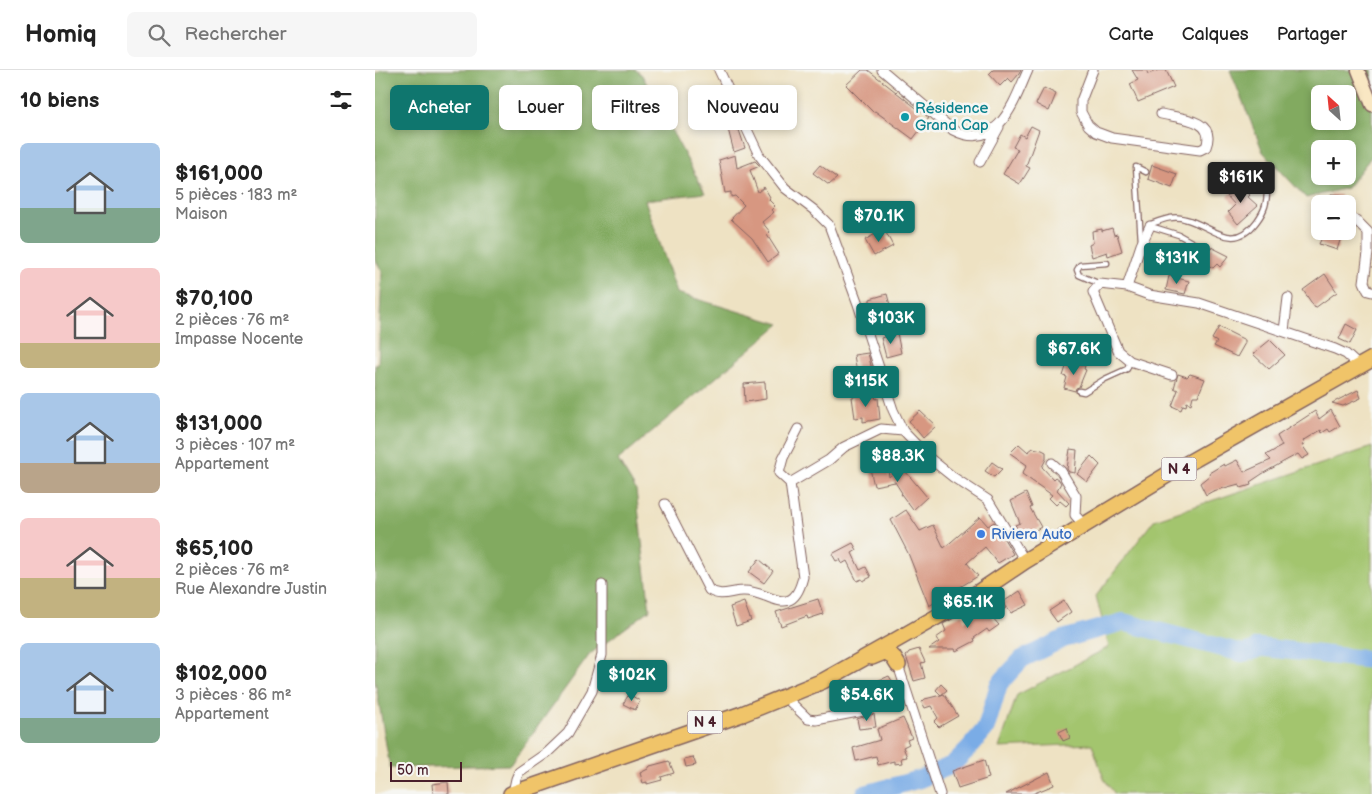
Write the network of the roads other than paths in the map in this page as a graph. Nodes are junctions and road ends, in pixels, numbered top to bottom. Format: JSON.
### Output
{"nodes":[{"id":1,"x":719,"y":70,"type":"edge"},
{"id":2,"x":882,"y":70,"type":"edge"},
{"id":3,"x":1028,"y":70,"type":"edge"},
{"id":4,"x":1093,"y":70,"type":"edge"},
{"id":5,"x":1358,"y":70,"type":"edge"},
{"id":6,"x":1372,"y":105,"type":"edge"},
{"id":7,"x":1161,"y":114,"type":"dead end"},
{"id":8,"x":1002,"y":122,"type":"junction"},
{"id":9,"x":980,"y":162,"type":"dead end"},
{"id":10,"x":1146,"y":172,"type":"dead end"},
{"id":11,"x":1257,"y":180,"type":"dead end"},
{"id":12,"x":1356,"y":220,"type":"edge"},
{"id":13,"x":1150,"y":226,"type":"junction"},
{"id":14,"x":1141,"y":245,"type":"junction"},
{"id":15,"x":1204,"y":249,"type":"dead end"},
{"id":16,"x":1107,"y":263,"type":"dead end"},
{"id":17,"x":1100,"y":284,"type":"junction"},
{"id":18,"x":1127,"y":287,"type":"junction"},
{"id":19,"x":1372,"y":292,"type":"edge"},
{"id":20,"x":1288,"y":298,"type":"dead end"},
{"id":21,"x":1284,"y":330,"type":"junction"},
{"id":22,"x":1130,"y":361,"type":"junction"},
{"id":23,"x":1365,"y":363,"type":"edge"},
{"id":24,"x":1172,"y":375,"type":"dead end"},
{"id":25,"x":1079,"y":391,"type":"dead end"},
{"id":26,"x":798,"y":429,"type":"dead end"},
{"id":27,"x":903,"y":431,"type":"junction"},
{"id":28,"x":1052,"y":463,"type":"dead end"},
{"id":29,"x":790,"y":483,"type":"junction"},
{"id":30,"x":665,"y":504,"type":"dead end"},
{"id":31,"x":1084,"y":525,"type":"junction"},
{"id":32,"x":1025,"y":561,"type":"junction"},
{"id":33,"x":1002,"y":577,"type":"junction"},
{"id":34,"x":602,"y":585,"type":"dead end"},
{"id":35,"x":918,"y":628,"type":"junction"},
{"id":36,"x":898,"y":665,"type":"junction"},
{"id":37,"x":846,"y":668,"type":"junction"},
{"id":38,"x":785,"y":697,"type":"junction"},
{"id":39,"x":863,"y":712,"type":"dead end"},
{"id":40,"x":514,"y":792,"type":"edge"},
{"id":41,"x":498,"y":794,"type":"edge"},
{"id":42,"x":940,"y":794,"type":"edge"}],
"edges":[{"from":1,"to":27,"type":"street"},
{"from":2,"to":8,"type":"street"},
{"from":3,"to":8,"type":"street"},
{"from":4,"to":7,"type":"street"},
{"from":5,"to":6,"type":"main road"},
{"from":8,"to":9,"type":"street"},
{"from":10,"to":14,"type":"lane"},
{"from":11,"to":13,"type":"lane"},
{"from":12,"to":19,"type":"street"},
{"from":13,"to":14,"type":"street"},
{"from":13,"to":15,"type":"lane"},
{"from":14,"to":18,"type":"street"},
{"from":16,"to":17,"type":"lane"},
{"from":17,"to":18,"type":"street"},
{"from":17,"to":22,"type":"street"},
{"from":18,"to":21,"type":"street"},
{"from":20,"to":21,"type":"street"},
{"from":21,"to":23,"type":"street"},
{"from":22,"to":24,"type":"street"},
{"from":22,"to":25,"type":"lane"},
{"from":23,"to":31,"type":"highway","number":"N 4"},
{"from":26,"to":29,"type":"street"},
{"from":27,"to":29,"type":"street"},
{"from":27,"to":32,"type":"street"},
{"from":28,"to":31,"type":"street"},
{"from":29,"to":30,"type":"street"},
{"from":31,"to":32,"type":"highway","number":"N 4"},
{"from":32,"to":33,"type":"highway","number":"N 4"},
{"from":33,"to":35,"type":"highway","number":"N 4"},
{"from":33,"to":40,"type":"highway","number":"N 4"},
{"from":34,"to":40,"type":"street"},
{"from":35,"to":36,"type":"highway"},
{"from":35,"to":37,"type":"highway","number":"N 4"},
{"from":36,"to":37,"type":"highway"},
{"from":36,"to":42,"type":"street"},
{"from":37,"to":38,"type":"highway","number":"N 4"},
{"from":38,"to":39,"type":"street"},
{"from":38,"to":40,"type":"highway","number":"N 4"},
{"from":40,"to":41,"type":"highway","number":"N 4"}]}
